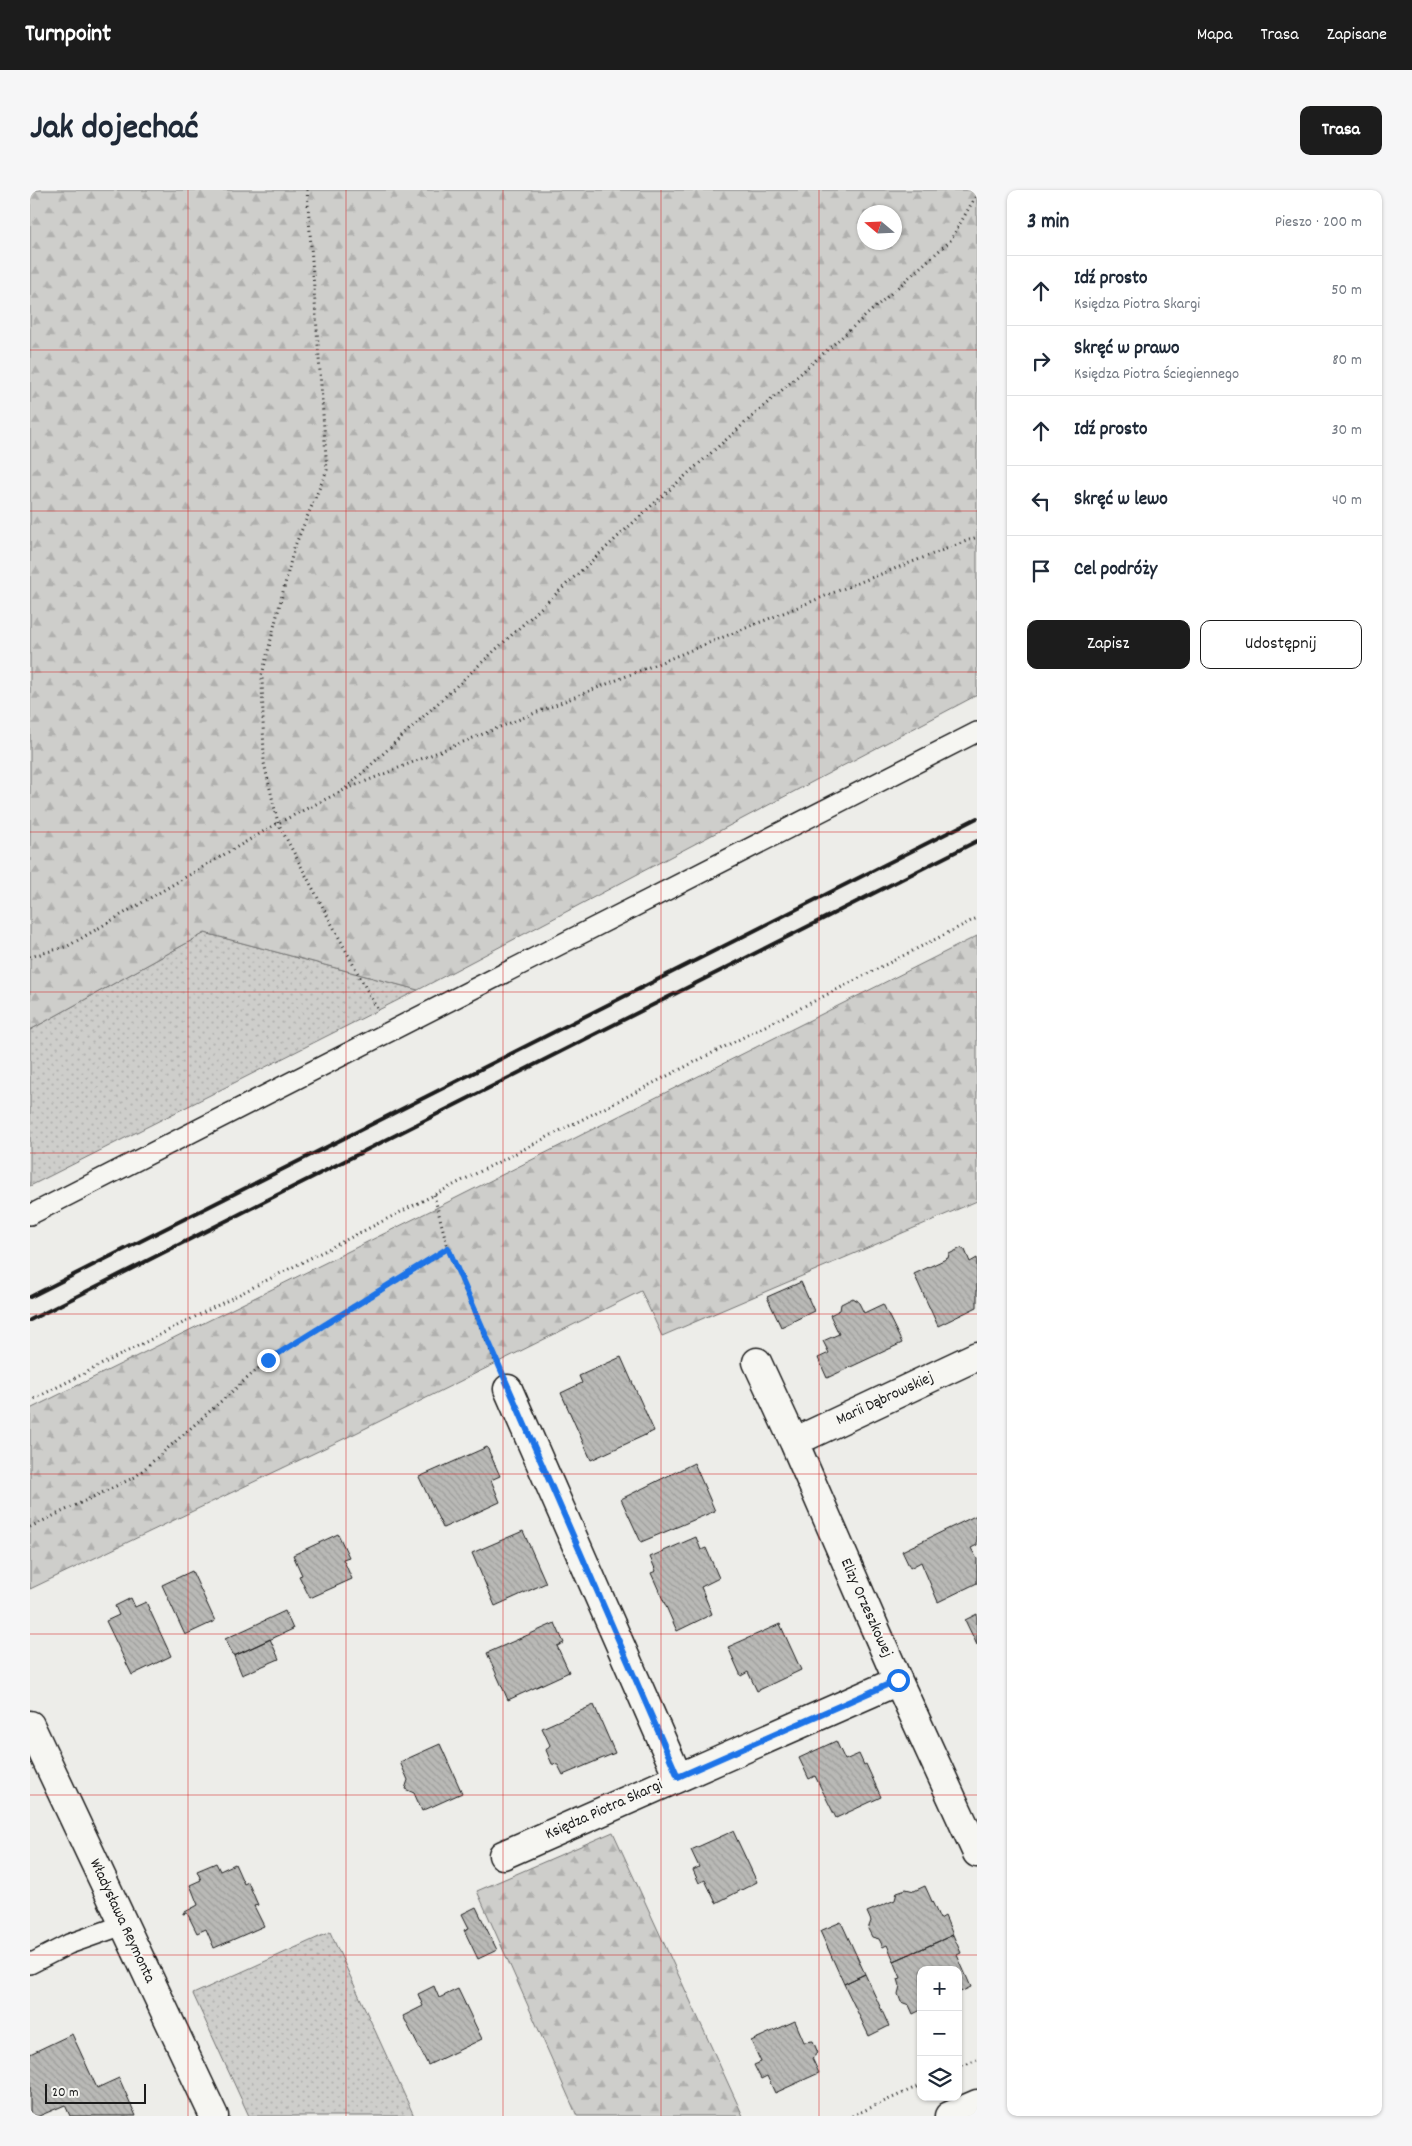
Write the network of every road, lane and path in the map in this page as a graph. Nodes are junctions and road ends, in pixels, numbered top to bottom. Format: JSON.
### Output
{"nodes":[{"id":1,"x":307,"y":190,"type":"edge"},
{"id":2,"x":977,"y":194,"type":"edge"},
{"id":3,"x":977,"y":537,"type":"edge"},
{"id":4,"x":977,"y":732,"type":"edge"},
{"id":5,"x":344,"y":790,"type":"junction"},
{"id":6,"x":278,"y":823,"type":"junction"},
{"id":7,"x":977,"y":918,"type":"edge"},
{"id":8,"x":30,"y":957,"type":"edge"},
{"id":9,"x":389,"y":1032,"type":"junction"},
{"id":10,"x":434,"y":1195,"type":"junction"},
{"id":11,"x":30,"y":1215,"type":"edge"},
{"id":12,"x":448,"y":1248,"type":"junction"},
{"id":13,"x":977,"y":1356,"type":"edge"},
{"id":14,"x":757,"y":1362,"type":"dead end"},
{"id":15,"x":508,"y":1389,"type":"joint"},
{"id":16,"x":30,"y":1401,"type":"edge"},
{"id":17,"x":794,"y":1442,"type":"junction"},
{"id":18,"x":30,"y":1527,"type":"edge"},
{"id":19,"x":898,"y":1680,"type":"junction"},
{"id":20,"x":30,"y":1725,"type":"edge"},
{"id":21,"x":678,"y":1777,"type":"junction"},
{"id":22,"x":977,"y":1853,"type":"edge"},
{"id":23,"x":503,"y":1855,"type":"dead end"},
{"id":24,"x":123,"y":1925,"type":"junction"},
{"id":25,"x":30,"y":1964,"type":"edge"},
{"id":26,"x":977,"y":2060,"type":"edge"},
{"id":27,"x":962,"y":2066,"type":"edge"},
{"id":28,"x":917,"y":2087,"type":"edge"},
{"id":29,"x":977,"y":2104,"type":"edge"},
{"id":30,"x":214,"y":2116,"type":"edge"},
{"id":31,"x":852,"y":2116,"type":"edge"},
{"id":32,"x":949,"y":2116,"type":"edge"}],
"edges":[{"from":1,"to":6,"type":"path"},
{"from":2,"to":5,"type":"path"},
{"from":3,"to":5,"type":"path"},
{"from":4,"to":9,"type":"lane"},
{"from":5,"to":6,"type":"path"},
{"from":6,"to":8,"type":"path"},
{"from":6,"to":9,"type":"path"},
{"from":7,"to":10,"type":"path"},
{"from":9,"to":11,"type":"lane"},
{"from":10,"to":12,"type":"path"},
{"from":10,"to":16,"type":"path"},
{"from":12,"to":15,"type":"path"},
{"from":12,"to":18,"type":"path"},
{"from":13,"to":17,"type":"street","name":"Marii Dąbrowskiej"},
{"from":14,"to":17,"type":"street","name":"Elizy Orzeszkowej"},
{"from":15,"to":21,"type":"street"},
{"from":17,"to":19,"type":"street","name":"Elizy Orzeszkowej"},
{"from":19,"to":21,"type":"street","name":"Księdza Piotra Skargi"},
{"from":19,"to":22,"type":"street","name":"Elizy Orzeszkowej"},
{"from":20,"to":24,"type":"street","name":"Władysława Reymonta"},
{"from":21,"to":23,"type":"street","name":"Księdza Piotra Skargi"},
{"from":24,"to":25,"type":"lane"},
{"from":24,"to":30,"type":"street","name":"Władysława Reymonta"},
{"from":26,"to":27,"type":"path"},
{"from":28,"to":31,"type":"path"},
{"from":29,"to":32,"type":"street"}]}
